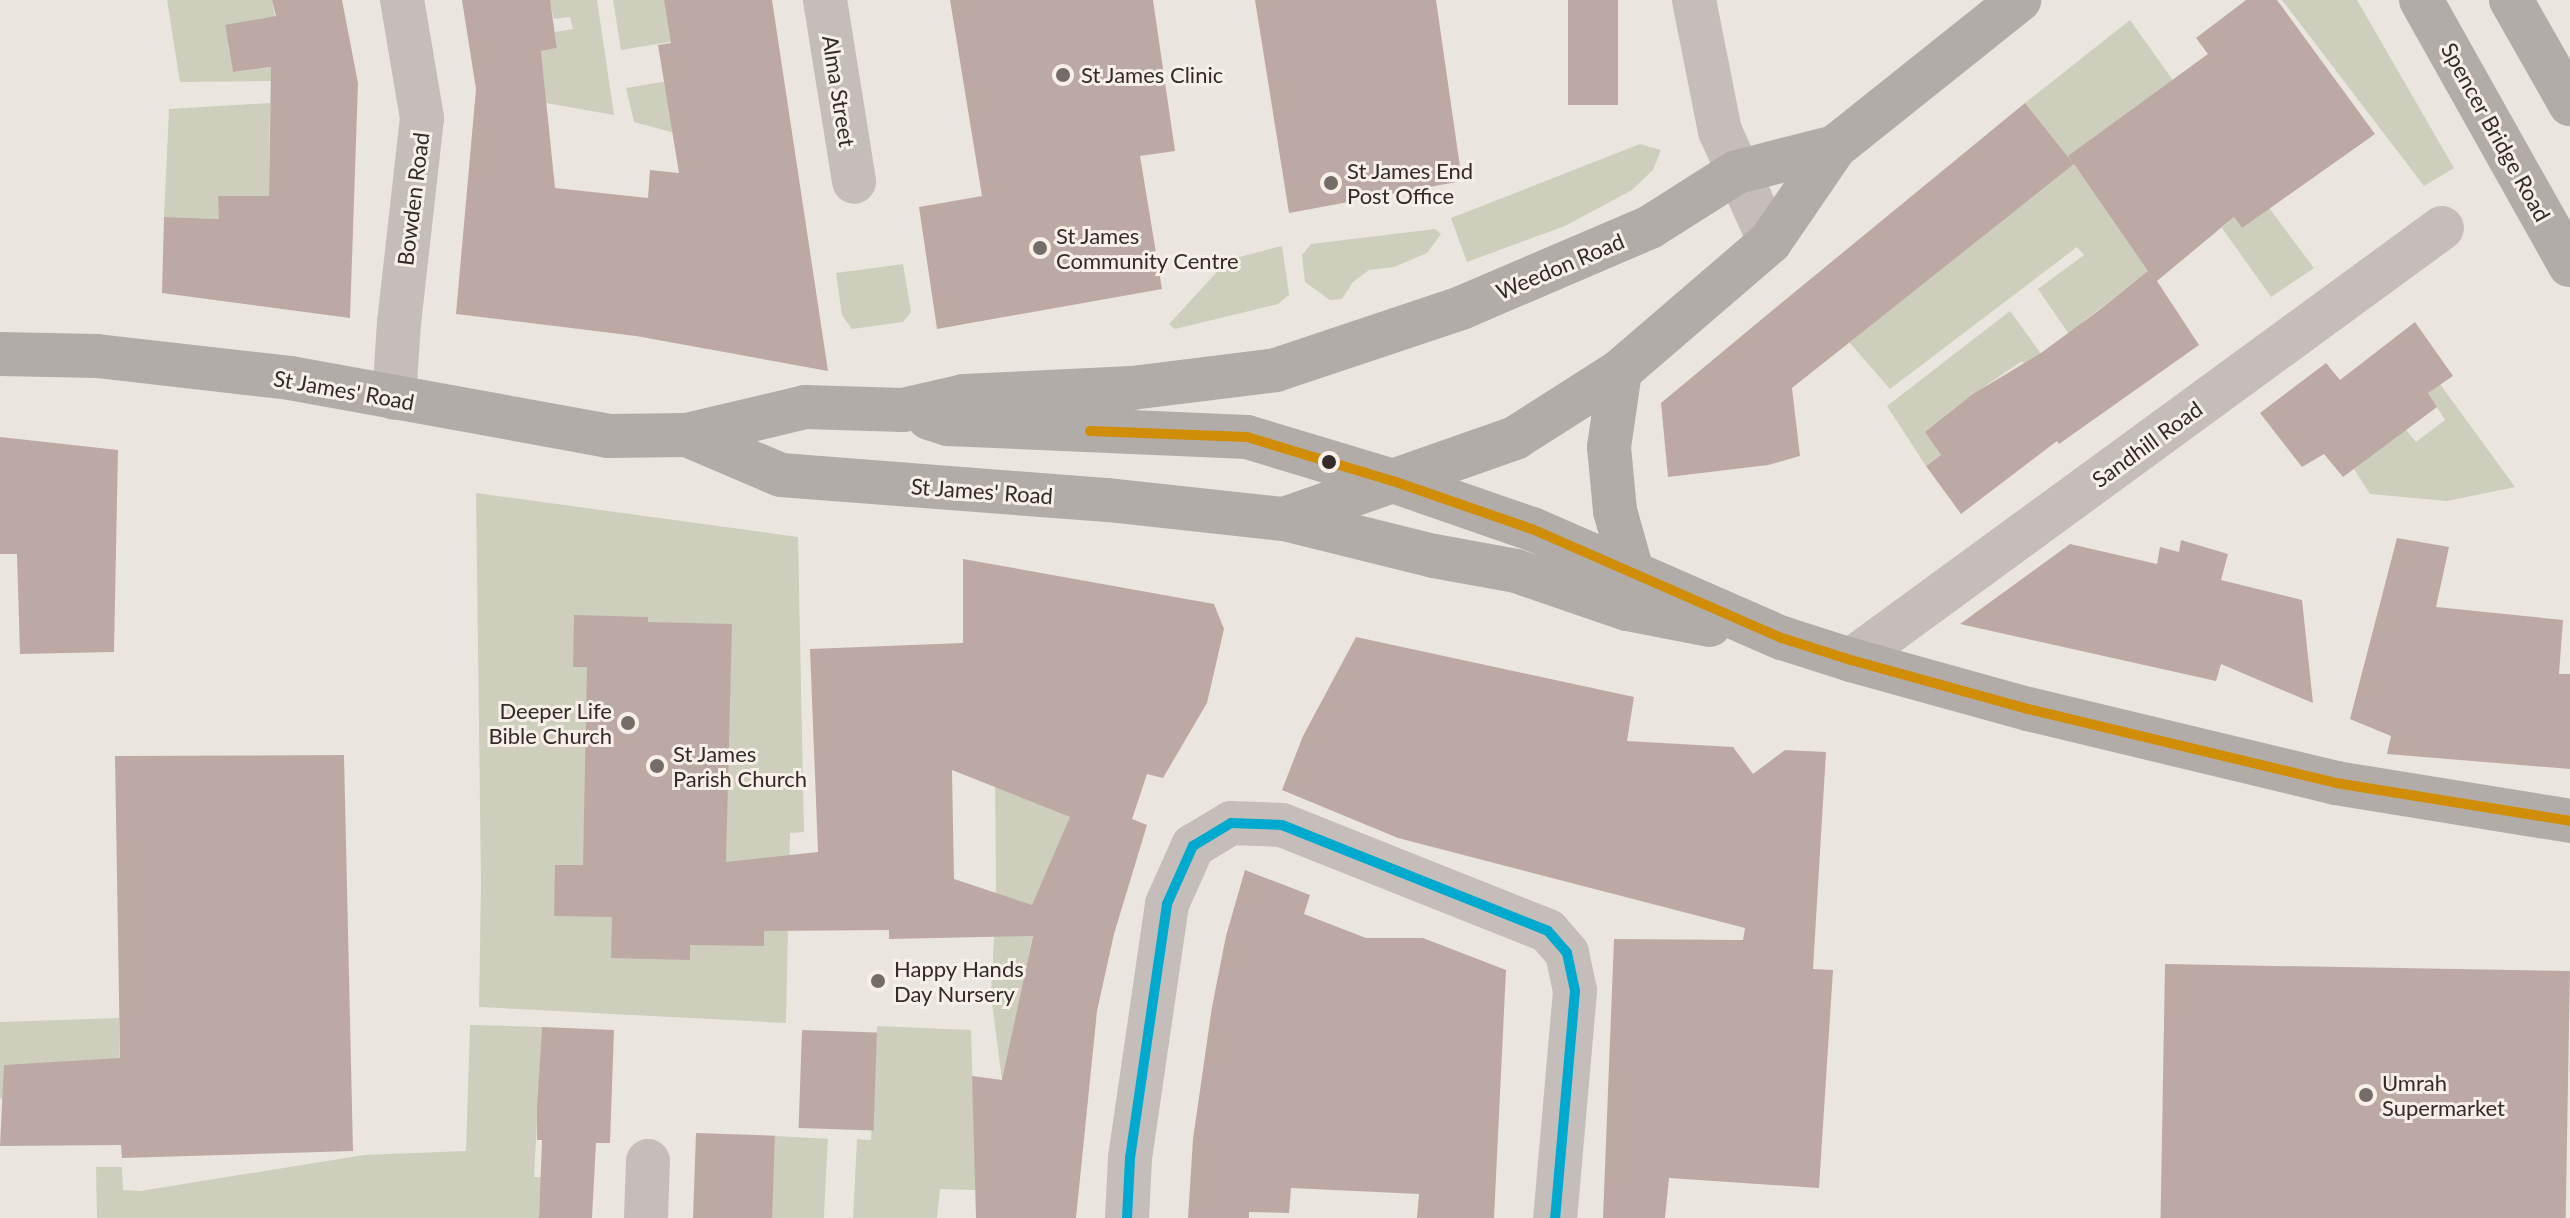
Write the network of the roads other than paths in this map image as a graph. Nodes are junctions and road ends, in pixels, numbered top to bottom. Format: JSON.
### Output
{"nodes":[{"id":1,"x":402,"y":0,"type":"edge"},
{"id":2,"x":825,"y":0,"type":"edge"},
{"id":3,"x":1694,"y":0,"type":"edge"},
{"id":4,"x":2019,"y":0,"type":"edge"},
{"id":5,"x":2421,"y":0,"type":"edge"},
{"id":6,"x":2511,"y":0,"type":"edge"},
{"id":7,"x":2570,"y":104,"type":"edge"},
{"id":8,"x":1835,"y":147,"type":"junction"},
{"id":9,"x":1737,"y":172,"type":"junction"},
{"id":10,"x":854,"y":182,"type":"dead end"},
{"id":11,"x":2442,"y":228,"type":"dead end"},
{"id":12,"x":1770,"y":242,"type":"junction"},
{"id":13,"x":2570,"y":265,"type":"edge"},
{"id":14,"x":0,"y":354,"type":"edge"},
{"id":15,"x":1276,"y":370,"type":"joint"},
{"id":16,"x":1620,"y":371,"type":"junction"},
{"id":17,"x":394,"y":398,"type":"junction"},
{"id":18,"x":903,"y":410,"type":"junction"},
{"id":19,"x":687,"y":435,"type":"junction"},
{"id":20,"x":1393,"y":481,"type":"junction"},
{"id":21,"x":1284,"y":519,"type":"junction"},
{"id":22,"x":1632,"y":571,"type":"junction"},
{"id":23,"x":1782,"y":638,"type":"junction"},
{"id":24,"x":1851,"y":660,"type":"junction"},
{"id":25,"x":2570,"y":821,"type":"edge"},
{"id":26,"x":648,"y":1161,"type":"dead end"},
{"id":27,"x":646,"y":1218,"type":"edge"},
{"id":28,"x":1127,"y":1218,"type":"edge"},
{"id":29,"x":1555,"y":1218,"type":"edge"}],
"edges":[{"from":1,"to":17,"type":"street","name":"Bowden Road"},
{"from":2,"to":10,"type":"street","name":"Alma Street"},
{"from":3,"to":9,"type":"street"},
{"from":4,"to":8,"type":"main road","name":"Weedon Road"},
{"from":5,"to":13,"type":"main road","name":"Spencer Bridge Road"},
{"from":6,"to":7,"type":"main road"},
{"from":8,"to":9,"type":"main road","name":"Weedon Road"},
{"from":8,"to":12,"type":"main road","name":"Weedon Road"},
{"from":9,"to":12,"type":"street"},
{"from":9,"to":15,"type":"main road","name":"Weedon Road"},
{"from":11,"to":24,"type":"street","name":"Sandhill Road"},
{"from":12,"to":16,"type":"main road","name":"Weedon Road"},
{"from":14,"to":17,"type":"main road","name":"St James' Road"},
{"from":15,"to":18,"type":"main road","name":"St James' Road"},
{"from":16,"to":20,"type":"main road","name":"Weedon Road"},
{"from":16,"to":22,"type":"main road"},
{"from":17,"to":19,"type":"main road","name":"St James' Road"},
{"from":18,"to":19,"type":"main road","name":"St James' Road"},
{"from":18,"to":20,"type":"main road","name":"St James' Road"},
{"from":19,"to":21,"type":"main road","name":"St James' Road"},
{"from":20,"to":21,"type":"main road","name":"St James' Road"},
{"from":20,"to":22,"type":"main road"},
{"from":21,"to":23,"type":"main road","name":"St James' Road"},
{"from":22,"to":23,"type":"main road"},
{"from":23,"to":24,"type":"main road"},
{"from":24,"to":25,"type":"main road"},
{"from":26,"to":27,"type":"street"},
{"from":28,"to":29,"type":"street"}]}
